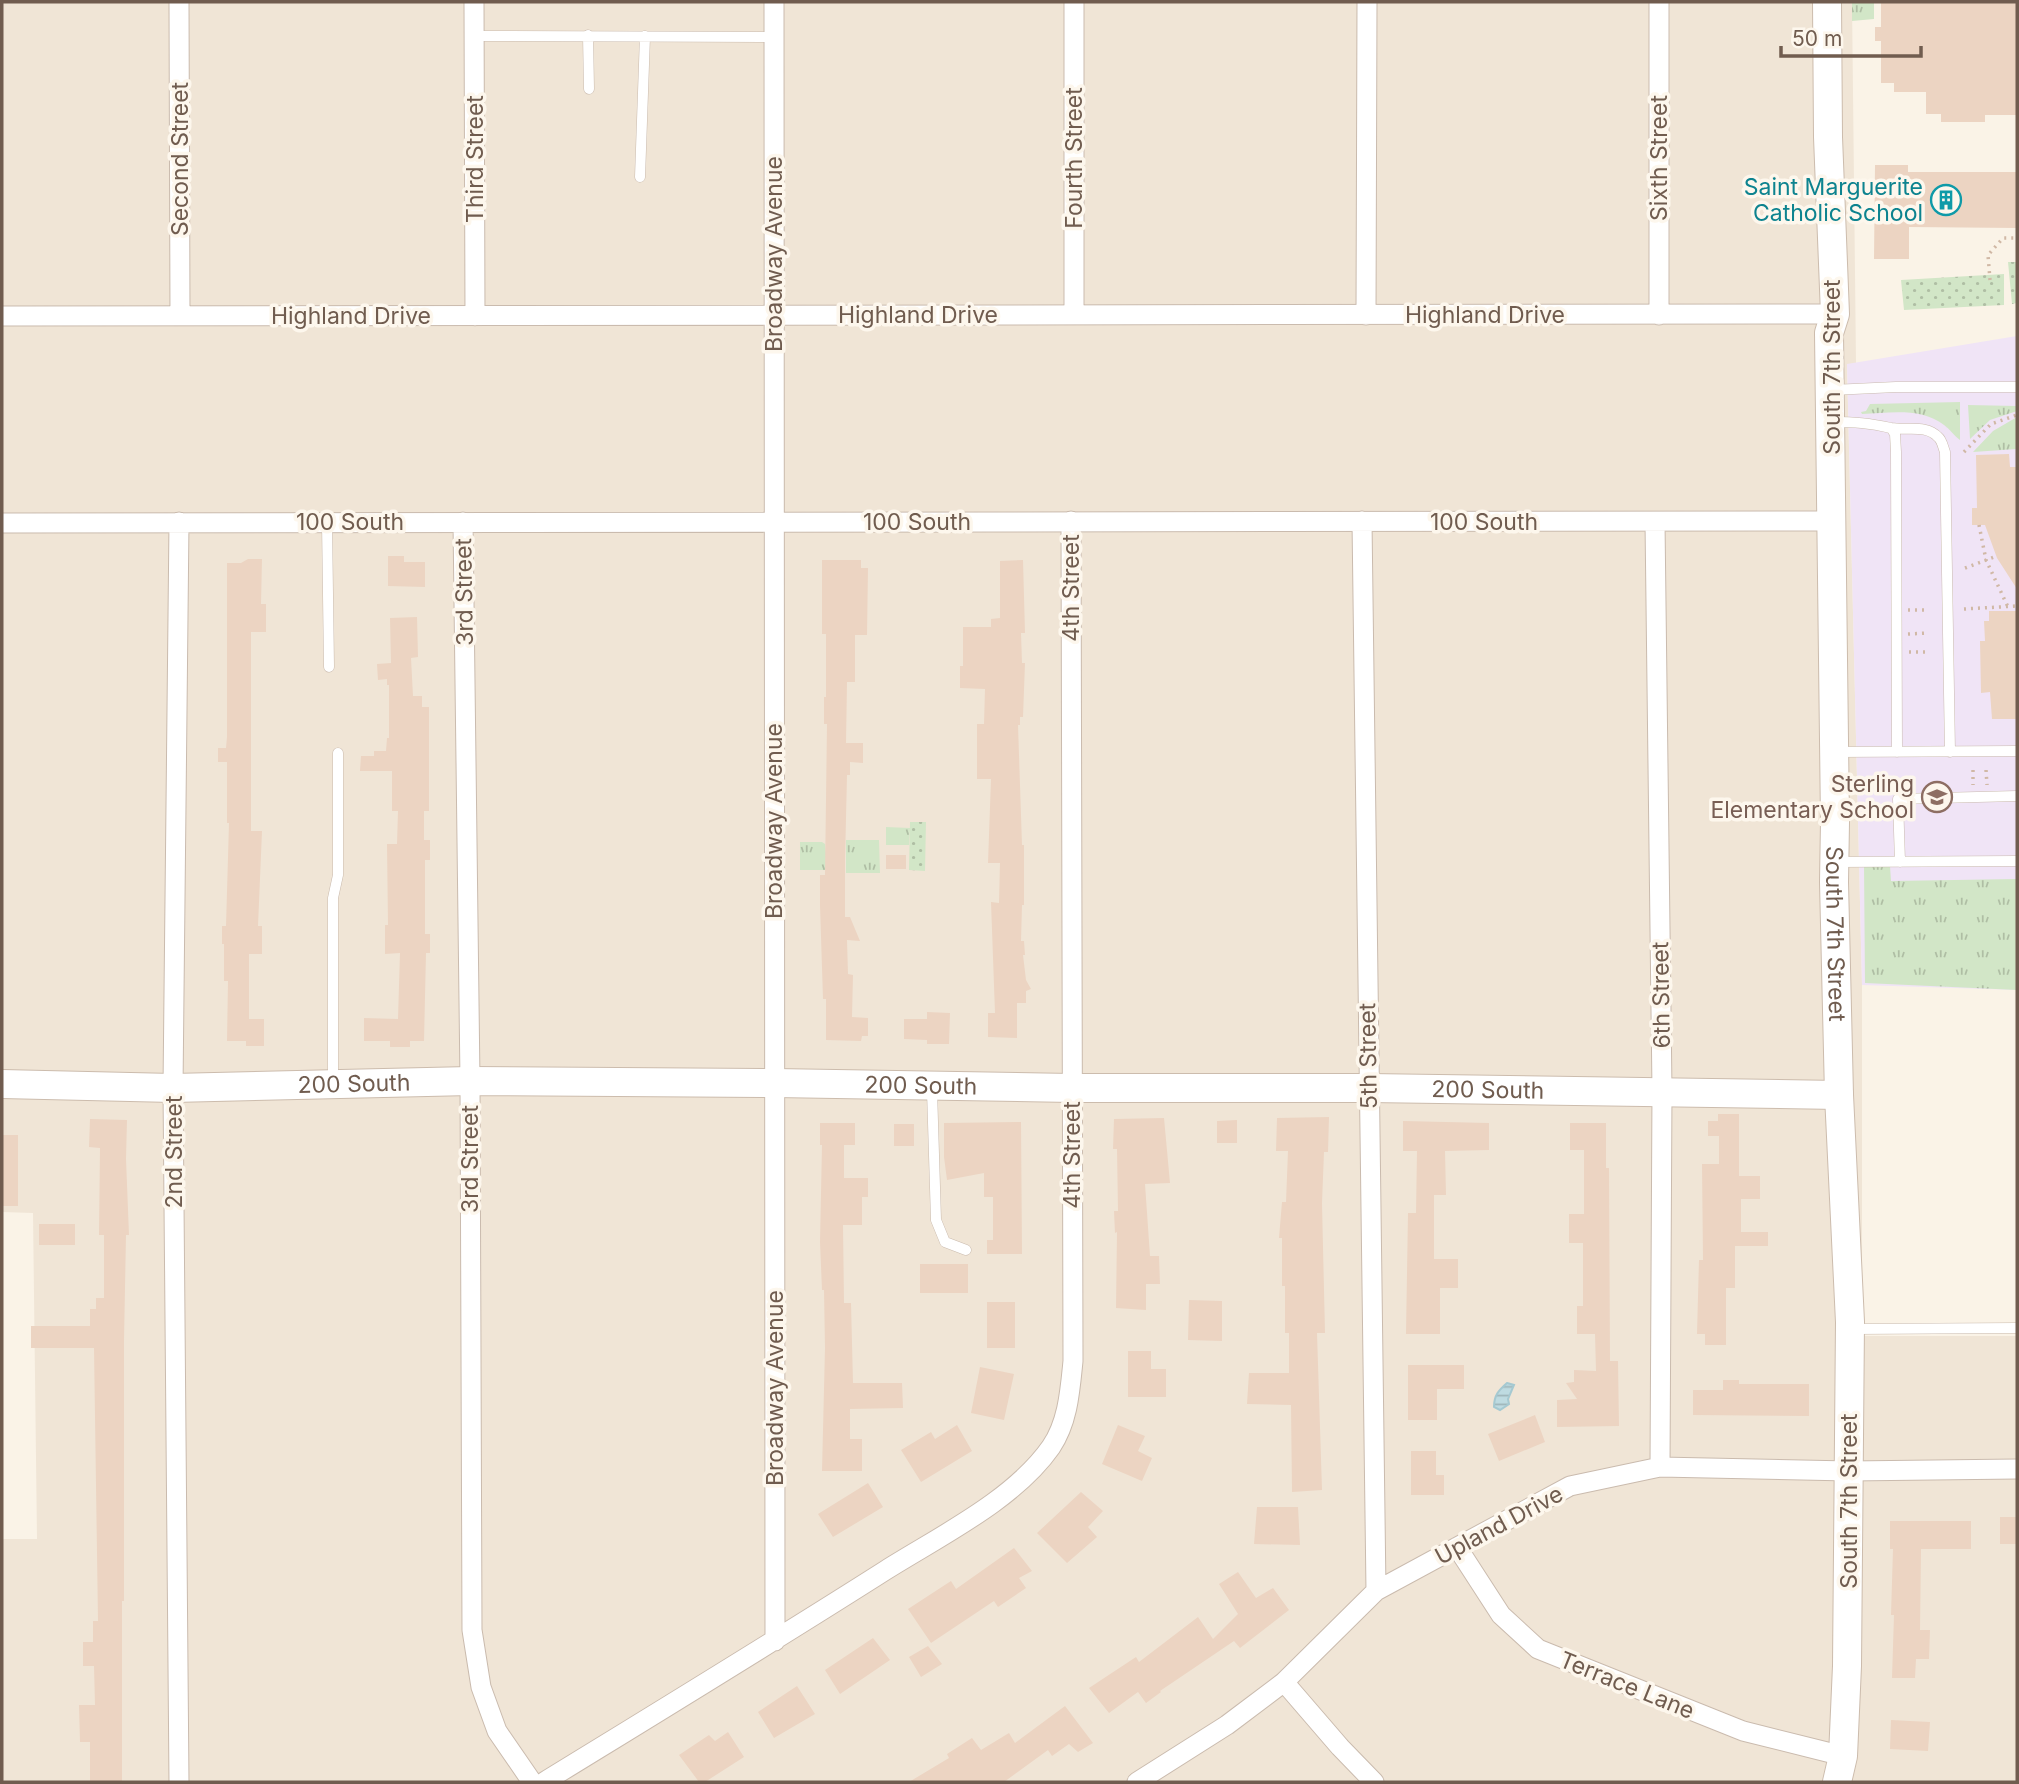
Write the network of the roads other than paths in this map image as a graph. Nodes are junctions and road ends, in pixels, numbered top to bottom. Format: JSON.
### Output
{"nodes":[{"id":1,"x":179,"y":2,"type":"edge"},
{"id":2,"x":474,"y":2,"type":"edge"},
{"id":3,"x":774,"y":2,"type":"edge"},
{"id":4,"x":1074,"y":2,"type":"edge"},
{"id":5,"x":1367,"y":2,"type":"edge"},
{"id":6,"x":1659,"y":2,"type":"edge"},
{"id":7,"x":1827,"y":2,"type":"edge"},
{"id":8,"x":588,"y":35,"type":"junction"},
{"id":9,"x":474,"y":36,"type":"junction"},
{"id":10,"x":645,"y":36,"type":"junction"},
{"id":11,"x":774,"y":37,"type":"junction"},
{"id":12,"x":589,"y":89,"type":"dead end"},
{"id":13,"x":640,"y":177,"type":"dead end"},
{"id":14,"x":1835,"y":314,"type":"junction"},
{"id":15,"x":1074,"y":315,"type":"junction"},
{"id":16,"x":1366,"y":315,"type":"junction"},
{"id":17,"x":1660,"y":315,"type":"junction"},
{"id":18,"x":2,"y":316,"type":"edge"},
{"id":19,"x":180,"y":316,"type":"junction"},
{"id":20,"x":475,"y":316,"type":"junction"},
{"id":21,"x":774,"y":316,"type":"junction"},
{"id":22,"x":2017,"y":387,"type":"edge"},
{"id":23,"x":1830,"y":390,"type":"junction"},
{"id":24,"x":1831,"y":422,"type":"junction"},
{"id":25,"x":1891,"y":428,"type":"junction"},
{"id":26,"x":1071,"y":521,"type":"junction"},
{"id":27,"x":1362,"y":521,"type":"junction"},
{"id":28,"x":1832,"y":521,"type":"junction"},
{"id":29,"x":179,"y":522,"type":"junction"},
{"id":30,"x":327,"y":522,"type":"junction"},
{"id":31,"x":463,"y":522,"type":"junction"},
{"id":32,"x":774,"y":522,"type":"junction"},
{"id":33,"x":1655,"y":522,"type":"junction"},
{"id":34,"x":2,"y":523,"type":"edge"},
{"id":35,"x":329,"y":667,"type":"dead end"},
{"id":36,"x":2017,"y":751,"type":"edge"},
{"id":37,"x":1835,"y":752,"type":"junction"},
{"id":38,"x":1897,"y":752,"type":"junction"},
{"id":39,"x":1950,"y":752,"type":"junction"},
{"id":40,"x":338,"y":753,"type":"dead end"},
{"id":41,"x":2017,"y":796,"type":"edge"},
{"id":42,"x":2017,"y":861,"type":"edge"},
{"id":43,"x":1834,"y":862,"type":"junction"},
{"id":44,"x":1900,"y":862,"type":"junction"},
{"id":45,"x":470,"y":1081,"type":"junction"},
{"id":46,"x":775,"y":1083,"type":"junction"},
{"id":47,"x":2,"y":1084,"type":"edge"},
{"id":48,"x":333,"y":1084,"type":"junction"},
{"id":49,"x":932,"y":1086,"type":"junction"},
{"id":50,"x":173,"y":1088,"type":"junction"},
{"id":51,"x":1072,"y":1088,"type":"junction"},
{"id":52,"x":1369,"y":1088,"type":"junction"},
{"id":53,"x":1662,"y":1091,"type":"junction"},
{"id":54,"x":1839,"y":1095,"type":"junction"},
{"id":55,"x":966,"y":1250,"type":"dead end"},
{"id":56,"x":2017,"y":1328,"type":"edge"},
{"id":57,"x":1850,"y":1329,"type":"junction"},
{"id":58,"x":1660,"y":1467,"type":"junction"},
{"id":59,"x":2017,"y":1469,"type":"edge"},
{"id":60,"x":1849,"y":1471,"type":"junction"},
{"id":61,"x":1457,"y":1547,"type":"junction"},
{"id":62,"x":1376,"y":1591,"type":"junction"},
{"id":63,"x":775,"y":1641,"type":"junction"},
{"id":64,"x":1284,"y":1682,"type":"junction"},
{"id":65,"x":1840,"y":1769,"type":"edge"},
{"id":66,"x":179,"y":1782,"type":"edge"},
{"id":67,"x":532,"y":1782,"type":"edge"},
{"id":68,"x":544,"y":1782,"type":"edge"},
{"id":69,"x":1137,"y":1782,"type":"edge"},
{"id":70,"x":1374,"y":1782,"type":"edge"}],
"edges":[{"from":1,"to":19,"type":"street","name":"Second Street"},
{"from":2,"to":9,"type":"street","name":"Third Street"},
{"from":3,"to":11,"type":"street","name":"Broadway Avenue"},
{"from":4,"to":15,"type":"street","name":"Fourth Street"},
{"from":5,"to":16,"type":"street"},
{"from":6,"to":17,"type":"street","name":"Sixth Street"},
{"from":7,"to":14,"type":"street","name":"South 7th Street"},
{"from":8,"to":9,"type":"lane"},
{"from":8,"to":10,"type":"lane"},
{"from":8,"to":12,"type":"lane"},
{"from":9,"to":20,"type":"street","name":"Third Street"},
{"from":10,"to":11,"type":"lane"},
{"from":10,"to":13,"type":"lane"},
{"from":11,"to":21,"type":"street","name":"Broadway Avenue"},
{"from":14,"to":17,"type":"street","name":"Highland Drive"},
{"from":14,"to":23,"type":"street","name":"South 7th Street"},
{"from":15,"to":16,"type":"street","name":"Highland Drive"},
{"from":15,"to":21,"type":"street","name":"Highland Drive"},
{"from":16,"to":17,"type":"street","name":"Highland Drive"},
{"from":18,"to":19,"type":"street","name":"Highland Drive"},
{"from":19,"to":20,"type":"street","name":"Highland Drive"},
{"from":20,"to":21,"type":"street","name":"Highland Drive"},
{"from":21,"to":32,"type":"street","name":"Broadway Avenue"},
{"from":22,"to":23,"type":"lane"},
{"from":23,"to":24,"type":"street","name":"South 7th Street"},
{"from":24,"to":25,"type":"lane"},
{"from":24,"to":28,"type":"street","name":"South 7th Street"},
{"from":25,"to":38,"type":"lane"},
{"from":25,"to":39,"type":"lane"},
{"from":26,"to":27,"type":"street","name":"100 South"},
{"from":26,"to":32,"type":"street","name":"100 South"},
{"from":26,"to":51,"type":"street","name":"4th Street"},
{"from":27,"to":33,"type":"street","name":"100 South"},
{"from":27,"to":52,"type":"street","name":"5th Street"},
{"from":28,"to":33,"type":"street","name":"100 South"},
{"from":28,"to":37,"type":"street","name":"South 7th Street"},
{"from":29,"to":30,"type":"street","name":"100 South"},
{"from":29,"to":34,"type":"street","name":"100 South"},
{"from":29,"to":50,"type":"street","name":"2nd Street"},
{"from":30,"to":31,"type":"street","name":"100 South"},
{"from":30,"to":35,"type":"lane"},
{"from":31,"to":32,"type":"street","name":"100 South"},
{"from":31,"to":45,"type":"street","name":"3rd Street"},
{"from":32,"to":46,"type":"street","name":"Broadway Avenue"},
{"from":33,"to":53,"type":"street","name":"6th Street"},
{"from":36,"to":39,"type":"lane"},
{"from":37,"to":38,"type":"lane"},
{"from":37,"to":43,"type":"street","name":"South 7th Street"},
{"from":38,"to":39,"type":"lane"},
{"from":40,"to":48,"type":"lane"},
{"from":41,"to":44,"type":"lane"},
{"from":42,"to":44,"type":"lane"},
{"from":43,"to":44,"type":"lane"},
{"from":43,"to":54,"type":"street","name":"South 7th Street"},
{"from":45,"to":46,"type":"street","name":"200 South"},
{"from":45,"to":48,"type":"street","name":"200 South"},
{"from":45,"to":67,"type":"street","name":"3rd Street"},
{"from":46,"to":49,"type":"street","name":"200 South"},
{"from":46,"to":63,"type":"street","name":"Broadway Avenue"},
{"from":47,"to":50,"type":"street","name":"200 South"},
{"from":48,"to":50,"type":"street","name":"200 South"},
{"from":49,"to":51,"type":"street","name":"200 South"},
{"from":49,"to":55,"type":"lane"},
{"from":50,"to":66,"type":"street","name":"2nd Street"},
{"from":51,"to":52,"type":"street","name":"200 South"},
{"from":51,"to":63,"type":"street","name":"4th Street"},
{"from":52,"to":53,"type":"street","name":"200 South"},
{"from":52,"to":62,"type":"street","name":"5th Street"},
{"from":53,"to":54,"type":"street","name":"200 South"},
{"from":53,"to":58,"type":"street","name":"6th Street"},
{"from":54,"to":57,"type":"street","name":"South 7th Street"},
{"from":56,"to":57,"type":"lane"},
{"from":57,"to":60,"type":"street","name":"South 7th Street"},
{"from":58,"to":60,"type":"street","name":"Upland Drive"},
{"from":58,"to":61,"type":"street","name":"Upland Drive"},
{"from":59,"to":60,"type":"street","name":"Upland Drive"},
{"from":60,"to":65,"type":"street","name":"South 7th Street"},
{"from":61,"to":62,"type":"street","name":"Upland Drive"},
{"from":61,"to":65,"type":"street","name":"Terrace Lane"},
{"from":62,"to":64,"type":"street","name":"Upland Drive"},
{"from":63,"to":68,"type":"street","name":"4th Street"},
{"from":64,"to":69,"type":"street","name":"Upland Drive"},
{"from":64,"to":70,"type":"street"}]}
